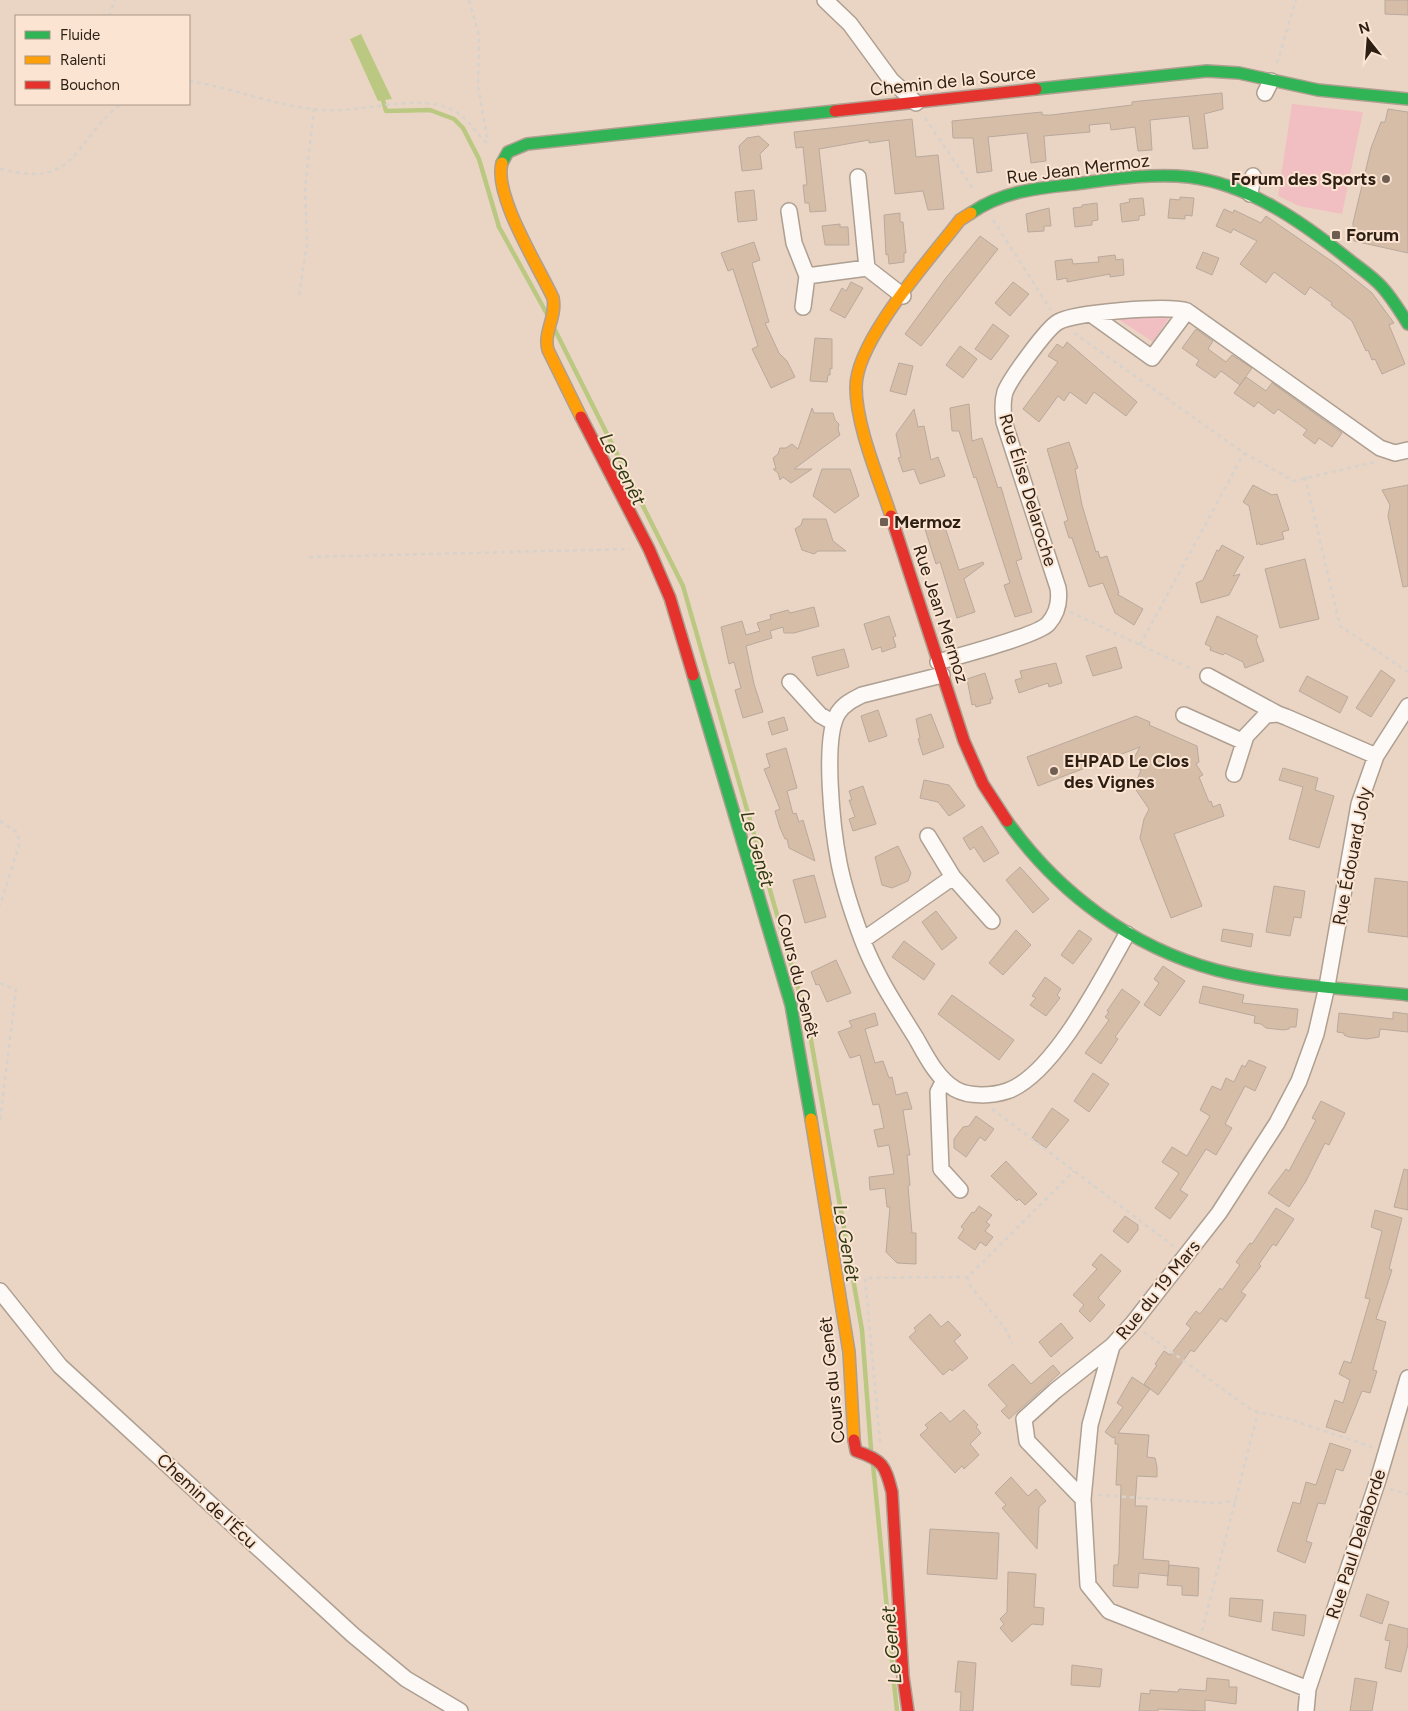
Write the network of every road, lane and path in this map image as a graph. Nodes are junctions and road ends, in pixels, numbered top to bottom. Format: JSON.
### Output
{"nodes":[{"id":1,"x":115,"y":0,"type":"edge"},
{"id":2,"x":469,"y":0,"type":"edge"},
{"id":3,"x":825,"y":0,"type":"edge"},
{"id":4,"x":1296,"y":0,"type":"edge"},
{"id":5,"x":109,"y":15,"type":"edge"},
{"id":6,"x":190,"y":81,"type":"edge"},
{"id":7,"x":1268,"y":87,"type":"junction"},
{"id":8,"x":1408,"y":99,"type":"edge"},
{"id":9,"x":916,"y":103,"type":"junction"},
{"id":10,"x":119,"y":105,"type":"edge"},
{"id":11,"x":314,"y":109,"type":"junction"},
{"id":12,"x":488,"y":145,"type":"junction"},
{"id":13,"x":505,"y":156,"type":"junction"},
{"id":14,"x":0,"y":169,"type":"edge"},
{"id":15,"x":1253,"y":176,"type":"dead end"},
{"id":16,"x":858,"y":177,"type":"dead end"},
{"id":17,"x":1250,"y":194,"type":"junction"},
{"id":18,"x":788,"y":211,"type":"dead end"},
{"id":19,"x":867,"y":268,"type":"junction"},
{"id":20,"x":807,"y":276,"type":"junction"},
{"id":21,"x":299,"y":295,"type":"dead end"},
{"id":22,"x":903,"y":296,"type":"junction"},
{"id":23,"x":803,"y":307,"type":"dead end"},
{"id":24,"x":1188,"y":311,"type":"junction"},
{"id":25,"x":1092,"y":315,"type":"junction"},
{"id":26,"x":1408,"y":324,"type":"edge"},
{"id":27,"x":1408,"y":450,"type":"edge"},
{"id":28,"x":1244,"y":454,"type":"dead end"},
{"id":29,"x":1305,"y":478,"type":"dead end"},
{"id":30,"x":648,"y":549,"type":"junction"},
{"id":31,"x":309,"y":557,"type":"dead end"},
{"id":32,"x":1058,"y":605,"type":"junction"},
{"id":33,"x":1140,"y":644,"type":"junction"},
{"id":34,"x":940,"y":668,"type":"junction"},
{"id":35,"x":1408,"y":672,"type":"edge"},
{"id":36,"x":1208,"y":676,"type":"joint"},
{"id":37,"x":790,"y":682,"type":"dead end"},
{"id":38,"x":1408,"y":706,"type":"edge"},
{"id":39,"x":1278,"y":714,"type":"junction"},
{"id":40,"x":1184,"y":715,"type":"dead end"},
{"id":41,"x":834,"y":723,"type":"junction"},
{"id":42,"x":1244,"y":742,"type":"junction"},
{"id":43,"x":1376,"y":756,"type":"junction"},
{"id":44,"x":1234,"y":774,"type":"dead end"},
{"id":45,"x":0,"y":821,"type":"edge"},
{"id":46,"x":928,"y":836,"type":"dead end"},
{"id":47,"x":952,"y":878,"type":"junction"},
{"id":48,"x":0,"y":906,"type":"edge"},
{"id":49,"x":992,"y":921,"type":"dead end"},
{"id":50,"x":1127,"y":934,"type":"junction"},
{"id":51,"x":863,"y":940,"type":"junction"},
{"id":52,"x":0,"y":983,"type":"edge"},
{"id":53,"x":1328,"y":986,"type":"junction"},
{"id":54,"x":1408,"y":995,"type":"edge"},
{"id":55,"x":944,"y":1080,"type":"junction"},
{"id":56,"x":987,"y":1094,"type":"junction"},
{"id":57,"x":0,"y":1121,"type":"edge"},
{"id":58,"x":1074,"y":1171,"type":"junction"},
{"id":59,"x":960,"y":1190,"type":"dead end"},
{"id":60,"x":1186,"y":1256,"type":"junction"},
{"id":61,"x":968,"y":1277,"type":"junction"},
{"id":62,"x":0,"y":1291,"type":"edge"},
{"id":63,"x":1132,"y":1323,"type":"junction"},
{"id":64,"x":1012,"y":1344,"type":"dead end"},
{"id":65,"x":1112,"y":1346,"type":"junction"},
{"id":66,"x":1408,"y":1378,"type":"edge"},
{"id":67,"x":1258,"y":1412,"type":"junction"},
{"id":68,"x":1386,"y":1451,"type":"junction"},
{"id":69,"x":878,"y":1458,"type":"junction"},
{"id":70,"x":1083,"y":1498,"type":"junction"},
{"id":71,"x":1236,"y":1501,"type":"junction"},
{"id":72,"x":1198,"y":1646,"type":"junction"},
{"id":73,"x":1308,"y":1689,"type":"junction"},
{"id":74,"x":451,"y":1709,"type":"edge"},
{"id":75,"x":908,"y":1711,"type":"edge"},
{"id":76,"x":1306,"y":1711,"type":"edge"}],
"edges":[{"from":1,"to":5,"type":"path"},
{"from":2,"to":12,"type":"path"},
{"from":3,"to":9,"type":"street"},
{"from":4,"to":7,"type":"path"},
{"from":6,"to":11,"type":"path"},
{"from":7,"to":8,"type":"street","name":"Chemin de la Source"},
{"from":7,"to":9,"type":"street","name":"Chemin de la Source"},
{"from":9,"to":13,"type":"street","name":"Chemin de la Source"},
{"from":10,"to":14,"type":"path"},
{"from":11,"to":12,"type":"path"},
{"from":11,"to":21,"type":"path"},
{"from":12,"to":13,"type":"path"},
{"from":13,"to":30,"type":"street","name":"Cours du Genêt"},
{"from":15,"to":17,"type":"street"},
{"from":16,"to":19,"type":"street"},
{"from":17,"to":22,"type":"street","name":"Rue Jean Mermoz"},
{"from":17,"to":26,"type":"street"},
{"from":18,"to":20,"type":"street"},
{"from":19,"to":20,"type":"street"},
{"from":19,"to":22,"type":"street"},
{"from":20,"to":23,"type":"street"},
{"from":22,"to":34,"type":"street","name":"Rue Jean Mermoz"},
{"from":24,"to":25,"type":"street","name":"Rue Élise Delaroche"},
{"from":24,"to":25,"type":"street"},
{"from":24,"to":27,"type":"street","name":"Rue Élise Delaroche"},
{"from":25,"to":32,"type":"street","name":"Rue Élise Delaroche"},
{"from":28,"to":33,"type":"path"},
{"from":29,"to":35,"type":"path"},
{"from":30,"to":31,"type":"path"},
{"from":30,"to":69,"type":"street","name":"Cours du Genêt"},
{"from":32,"to":33,"type":"path"},
{"from":32,"to":34,"type":"street"},
{"from":33,"to":36,"type":"path"},
{"from":34,"to":41,"type":"street"},
{"from":34,"to":50,"type":"street","name":"Rue Jean Mermoz"},
{"from":36,"to":39,"type":"street"},
{"from":37,"to":41,"type":"street"},
{"from":38,"to":43,"type":"street","name":"Rue Édouard Joly"},
{"from":39,"to":42,"type":"street"},
{"from":39,"to":43,"type":"street"},
{"from":40,"to":42,"type":"street"},
{"from":41,"to":51,"type":"street"},
{"from":42,"to":44,"type":"street"},
{"from":43,"to":53,"type":"street","name":"Rue Édouard Joly"},
{"from":45,"to":48,"type":"path"},
{"from":46,"to":47,"type":"street"},
{"from":47,"to":49,"type":"street"},
{"from":47,"to":51,"type":"street"},
{"from":50,"to":53,"type":"street","name":"Rue Jean Mermoz"},
{"from":50,"to":56,"type":"street"},
{"from":51,"to":55,"type":"street"},
{"from":52,"to":57,"type":"path"},
{"from":53,"to":54,"type":"street","name":"Rue Jean Mermoz"},
{"from":53,"to":60,"type":"street","name":"Rue du 19 Mars"},
{"from":55,"to":56,"type":"street"},
{"from":55,"to":59,"type":"street"},
{"from":56,"to":58,"type":"path"},
{"from":58,"to":60,"type":"path"},
{"from":58,"to":61,"type":"path"},
{"from":60,"to":63,"type":"street","name":"Rue du 19 Mars"},
{"from":61,"to":64,"type":"path"},
{"from":61,"to":69,"type":"path"},
{"from":62,"to":74,"type":"street","name":"Chemin de l'Écu"},
{"from":63,"to":65,"type":"street","name":"Rue du 19 Mars"},
{"from":63,"to":67,"type":"path"},
{"from":65,"to":70,"type":"street","name":"Rue du 19 Mars"},
{"from":65,"to":70,"type":"street"},
{"from":66,"to":68,"type":"street","name":"Rue Paul Delaborde"},
{"from":67,"to":68,"type":"path"},
{"from":67,"to":71,"type":"path"},
{"from":68,"to":73,"type":"street","name":"Rue Paul Delaborde"},
{"from":69,"to":75,"type":"street"},
{"from":70,"to":71,"type":"path"},
{"from":70,"to":72,"type":"street","name":"Rue du 19 Mars"},
{"from":71,"to":72,"type":"path"},
{"from":72,"to":73,"type":"street","name":"Rue du 19 Mars"},
{"from":73,"to":76,"type":"street","name":"Rue Paul Delaborde"}]}
